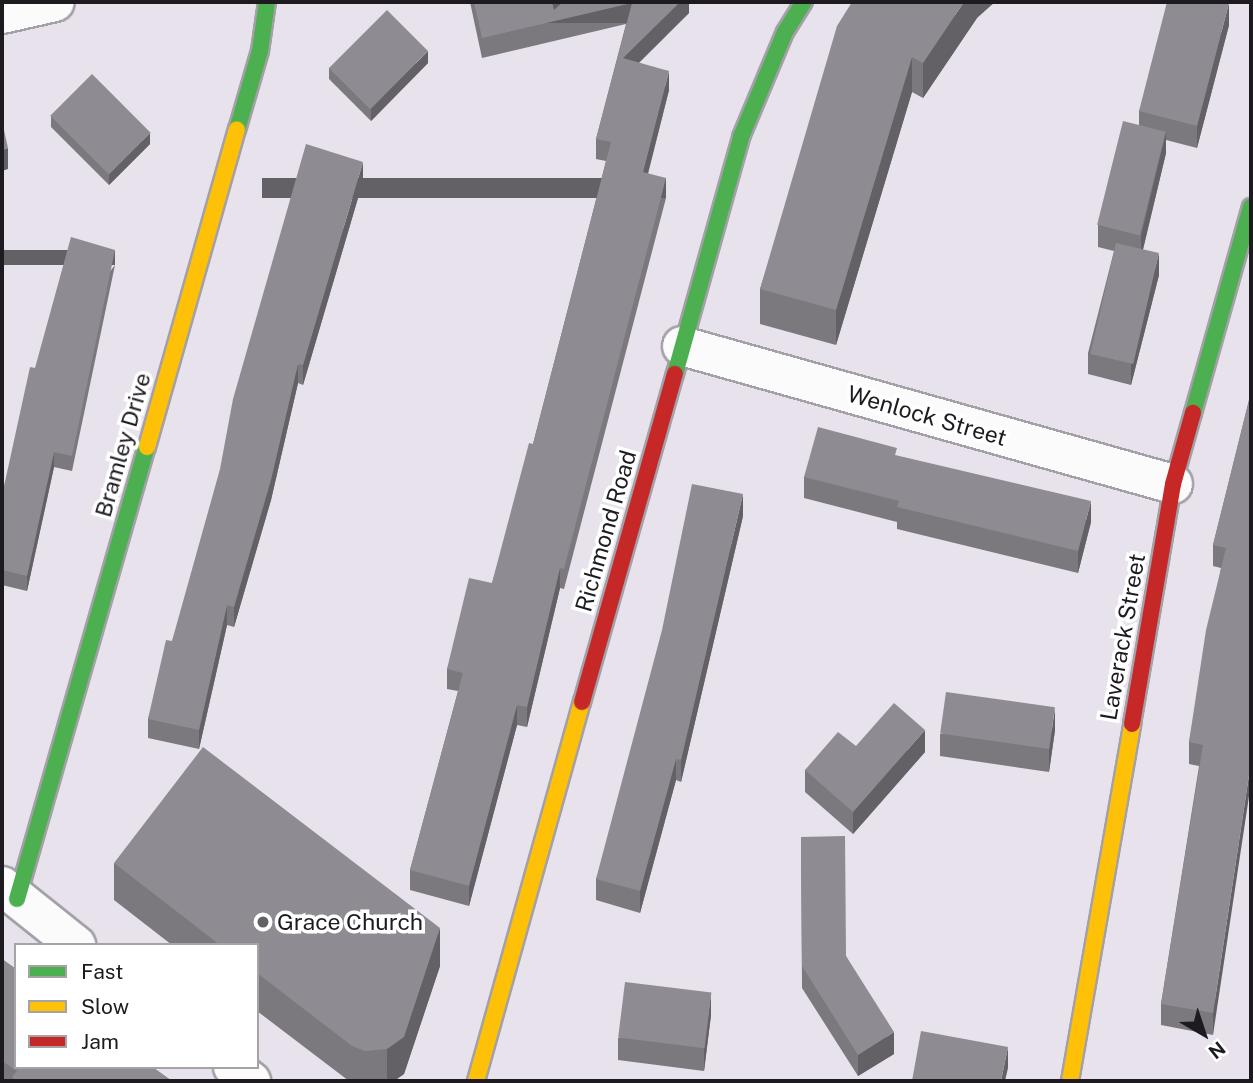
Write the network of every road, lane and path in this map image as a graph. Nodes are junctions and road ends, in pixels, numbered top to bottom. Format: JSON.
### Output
{"nodes":[{"id":1,"x":55,"y":2,"type":"edge"},
{"id":2,"x":267,"y":2,"type":"edge"},
{"id":3,"x":804,"y":2,"type":"edge"},
{"id":4,"x":2,"y":14,"type":"edge"},
{"id":5,"x":1251,"y":207,"type":"edge"},
{"id":6,"x":682,"y":346,"type":"junction"},
{"id":7,"x":1173,"y":484,"type":"junction"},
{"id":8,"x":9,"y":893,"type":"edge"},
{"id":9,"x":73,"y":943,"type":"edge"},
{"id":10,"x":236,"y":1069,"type":"edge"},
{"id":11,"x":251,"y":1081,"type":"edge"},
{"id":12,"x":476,"y":1081,"type":"edge"},
{"id":13,"x":1070,"y":1081,"type":"edge"}],
"edges":[{"from":1,"to":4,"type":"street"},
{"from":2,"to":8,"type":"main road","name":"Bramley Drive"},
{"from":3,"to":6,"type":"main road","name":"Richmond Road"},
{"from":5,"to":7,"type":"main road","name":"Laverack Street"},
{"from":6,"to":7,"type":"street","name":"Wenlock Street"},
{"from":6,"to":12,"type":"main road","name":"Richmond Road"},
{"from":7,"to":13,"type":"main road","name":"Laverack Street"},
{"from":8,"to":9,"type":"street"},
{"from":10,"to":11,"type":"street"}]}
